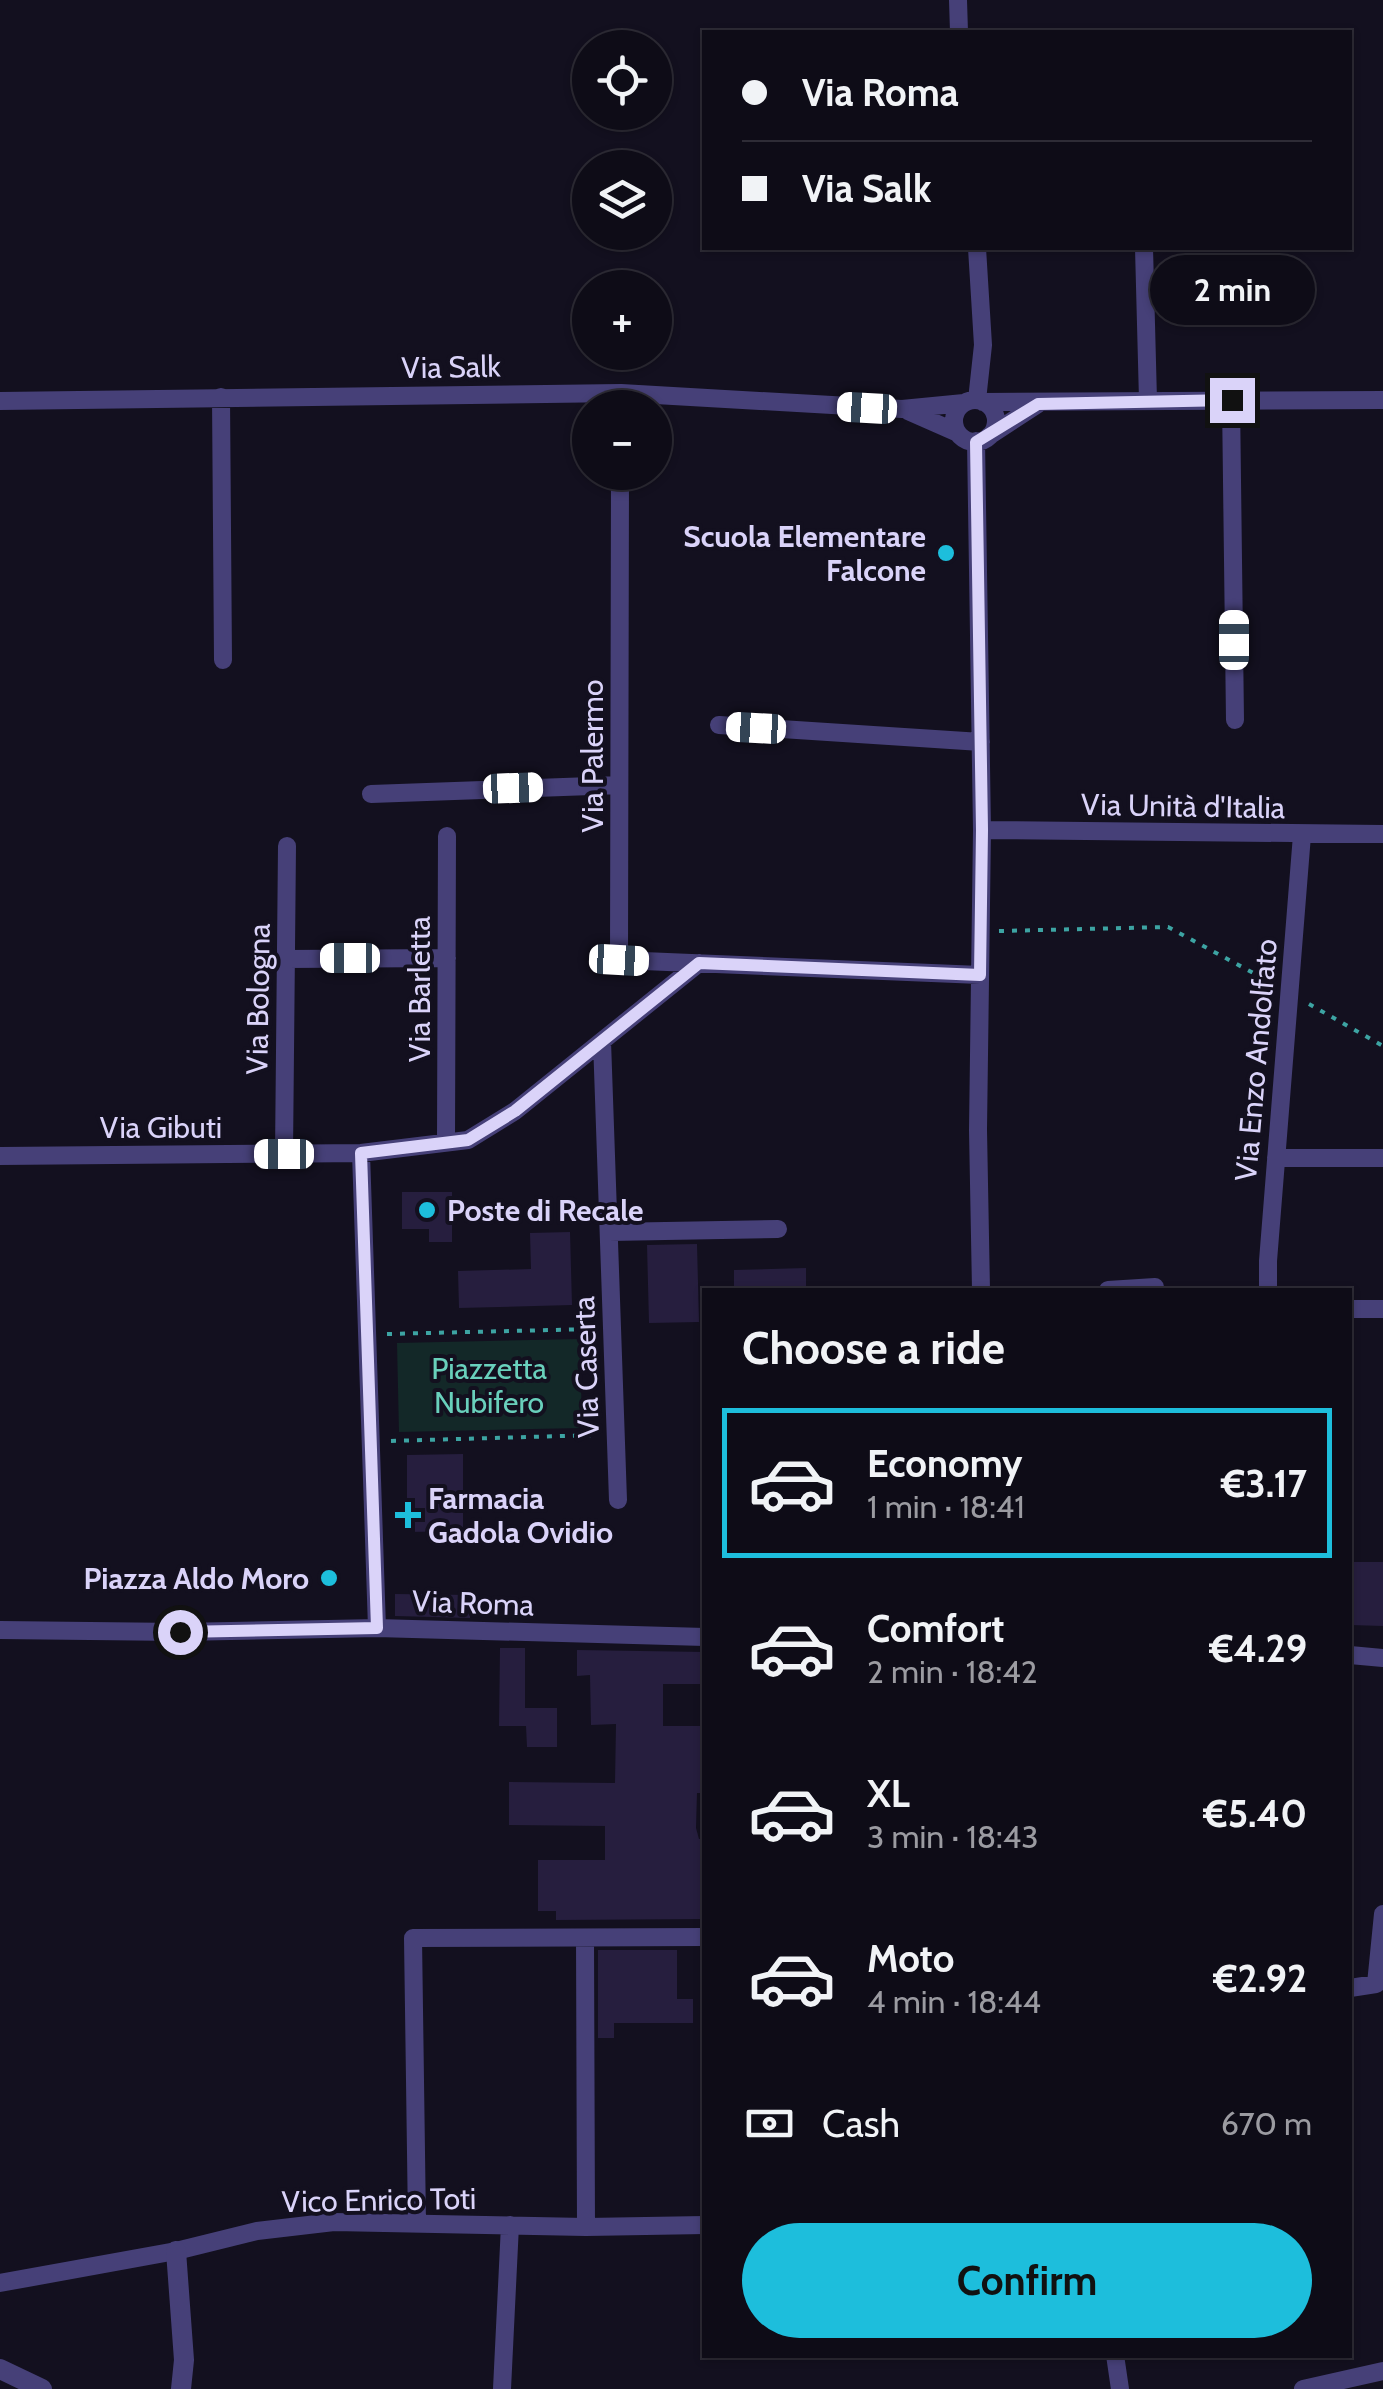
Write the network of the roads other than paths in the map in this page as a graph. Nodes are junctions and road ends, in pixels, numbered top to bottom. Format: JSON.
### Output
{"nodes":[{"id":1,"x":958,"y":0,"type":"edge"},
{"id":2,"x":959,"y":30,"type":"edge"},
{"id":3,"x":976,"y":250,"type":"edge"},
{"id":4,"x":1144,"y":250,"type":"edge"},
{"id":5,"x":221,"y":397,"type":"junction"},
{"id":6,"x":572,"y":400,"type":"edge"},
{"id":7,"x":1148,"y":400,"type":"junction"},
{"id":8,"x":1232,"y":400,"type":"junction"},
{"id":9,"x":1383,"y":400,"type":"edge"},
{"id":10,"x":0,"y":402,"type":"edge"},
{"id":11,"x":672,"y":402,"type":"edge"},
{"id":12,"x":974,"y":402,"type":"junction"},
{"id":13,"x":1038,"y":404,"type":"junction"},
{"id":14,"x":902,"y":409,"type":"junction"},
{"id":15,"x":958,"y":433,"type":"junction"},
{"id":16,"x":983,"y":439,"type":"junction"},
{"id":17,"x":620,"y":490,"type":"edge"},
{"id":18,"x":223,"y":660,"type":"dead end"},
{"id":19,"x":1235,"y":720,"type":"dead end"},
{"id":20,"x":718,"y":725,"type":"dead end"},
{"id":21,"x":981,"y":742,"type":"junction"},
{"id":22,"x":619,"y":785,"type":"junction"},
{"id":23,"x":371,"y":794,"type":"dead end"},
{"id":24,"x":982,"y":830,"type":"junction"},
{"id":25,"x":1383,"y":834,"type":"edge"},
{"id":26,"x":447,"y":836,"type":"dead end"},
{"id":27,"x":1302,"y":836,"type":"junction"},
{"id":28,"x":287,"y":846,"type":"dead end"},
{"id":29,"x":446,"y":958,"type":"junction"},
{"id":30,"x":286,"y":959,"type":"junction"},
{"id":31,"x":699,"y":963,"type":"junction"},
{"id":32,"x":980,"y":975,"type":"junction"},
{"id":33,"x":602,"y":1041,"type":"junction"},
{"id":34,"x":446,"y":1142,"type":"junction"},
{"id":35,"x":361,"y":1153,"type":"junction"},
{"id":36,"x":284,"y":1154,"type":"junction"},
{"id":37,"x":0,"y":1156,"type":"edge"},
{"id":38,"x":1276,"y":1158,"type":"junction"},
{"id":39,"x":1383,"y":1158,"type":"edge"},
{"id":40,"x":778,"y":1228,"type":"dead end"},
{"id":41,"x":609,"y":1232,"type":"junction"},
{"id":42,"x":1156,"y":1287,"type":"dead end"},
{"id":43,"x":980,"y":1288,"type":"edge"},
{"id":44,"x":1140,"y":1288,"type":"edge"},
{"id":45,"x":1268,"y":1288,"type":"edge"},
{"id":46,"x":1383,"y":1308,"type":"edge"},
{"id":47,"x":1352,"y":1309,"type":"edge"},
{"id":48,"x":618,"y":1500,"type":"dead end"},
{"id":49,"x":377,"y":1628,"type":"junction"},
{"id":50,"x":0,"y":1630,"type":"edge"},
{"id":51,"x":702,"y":1637,"type":"edge"},
{"id":52,"x":1352,"y":1655,"type":"edge"},
{"id":53,"x":1383,"y":1658,"type":"edge"},
{"id":54,"x":1383,"y":1914,"type":"edge"},
{"id":55,"x":585,"y":1938,"type":"junction"},
{"id":56,"x":702,"y":1938,"type":"edge"},
{"id":57,"x":1379,"y":1984,"type":"edge"},
{"id":58,"x":1352,"y":1988,"type":"edge"},
{"id":59,"x":416,"y":2223,"type":"junction"},
{"id":60,"x":702,"y":2225,"type":"edge"},
{"id":61,"x":510,"y":2226,"type":"junction"},
{"id":62,"x":586,"y":2227,"type":"junction"},
{"id":63,"x":176,"y":2251,"type":"junction"},
{"id":64,"x":0,"y":2282,"type":"edge"},
{"id":65,"x":1115,"y":2358,"type":"edge"},
{"id":66,"x":0,"y":2369,"type":"edge"},
{"id":67,"x":1383,"y":2371,"type":"edge"},
{"id":68,"x":42,"y":2389,"type":"edge"},
{"id":69,"x":180,"y":2389,"type":"edge"},
{"id":70,"x":502,"y":2389,"type":"edge"},
{"id":71,"x":1120,"y":2389,"type":"edge"},
{"id":72,"x":1303,"y":2389,"type":"edge"}],
"edges":[{"from":1,"to":2,"type":"street"},
{"from":3,"to":12,"type":"street"},
{"from":4,"to":7,"type":"street"},
{"from":5,"to":6,"type":"street","name":"Via Salk"},
{"from":5,"to":10,"type":"street","name":"Via Salk"},
{"from":5,"to":18,"type":"street"},
{"from":7,"to":8,"type":"street","name":"Via Salk"},
{"from":7,"to":13,"type":"street","name":"Via Salk"},
{"from":8,"to":9,"type":"street","name":"Via Salk"},
{"from":8,"to":19,"type":"street"},
{"from":11,"to":14,"type":"street","name":"Via Salk"},
{"from":12,"to":13,"type":"street","name":"Via Salk"},
{"from":12,"to":14,"type":"street","name":"Via Salk"},
{"from":12,"to":15,"type":"street"},
{"from":12,"to":16,"type":"street"},
{"from":13,"to":16,"type":"street"},
{"from":14,"to":15,"type":"street","name":"Via Salk"},
{"from":15,"to":16,"type":"street","name":"Via Salk"},
{"from":16,"to":21,"type":"street"},
{"from":17,"to":22,"type":"street","name":"Via Palermo"},
{"from":20,"to":21,"type":"street"},
{"from":21,"to":24,"type":"street"},
{"from":22,"to":23,"type":"street"},
{"from":22,"to":31,"type":"street","name":"Via Palermo"},
{"from":24,"to":27,"type":"street","name":"Via Unità d'Italia"},
{"from":24,"to":32,"type":"street"},
{"from":25,"to":27,"type":"street","name":"Via Unità d'Italia"},
{"from":26,"to":29,"type":"street","name":"Via Barletta"},
{"from":27,"to":38,"type":"street","name":"Via Enzo Andolfato"},
{"from":28,"to":30,"type":"street","name":"Via Bologna"},
{"from":29,"to":30,"type":"street"},
{"from":29,"to":34,"type":"street","name":"Via Barletta"},
{"from":30,"to":36,"type":"street","name":"Via Bologna"},
{"from":31,"to":32,"type":"street"},
{"from":31,"to":33,"type":"street","name":"Via Gibuti"},
{"from":32,"to":43,"type":"street"},
{"from":33,"to":34,"type":"street","name":"Via Gibuti"},
{"from":33,"to":41,"type":"street","name":"Via Caserta"},
{"from":34,"to":35,"type":"street","name":"Via Gibuti"},
{"from":35,"to":36,"type":"street","name":"Via Gibuti"},
{"from":35,"to":49,"type":"street"},
{"from":36,"to":37,"type":"street","name":"Via Gibuti"},
{"from":38,"to":39,"type":"street"},
{"from":38,"to":45,"type":"street","name":"Via Enzo Andolfato"},
{"from":40,"to":41,"type":"street"},
{"from":41,"to":48,"type":"street","name":"Via Caserta"},
{"from":42,"to":44,"type":"street"},
{"from":46,"to":47,"type":"street"},
{"from":49,"to":50,"type":"street","name":"Via Roma"},
{"from":49,"to":51,"type":"street","name":"Via Roma"},
{"from":52,"to":53,"type":"street"},
{"from":54,"to":57,"type":"street"},
{"from":55,"to":56,"type":"street"},
{"from":55,"to":59,"type":"street"},
{"from":55,"to":62,"type":"street"},
{"from":57,"to":58,"type":"street"},
{"from":59,"to":61,"type":"street","name":"Vico Enrico Toti"},
{"from":59,"to":63,"type":"street","name":"Vico Enrico Toti"},
{"from":60,"to":62,"type":"street","name":"Vico Enrico Toti"},
{"from":61,"to":62,"type":"street","name":"Vico Enrico Toti"},
{"from":61,"to":70,"type":"street"},
{"from":63,"to":64,"type":"street","name":"Vico Enrico Toti"},
{"from":63,"to":69,"type":"street"},
{"from":65,"to":71,"type":"street"},
{"from":66,"to":68,"type":"street"},
{"from":67,"to":72,"type":"street"}]}
